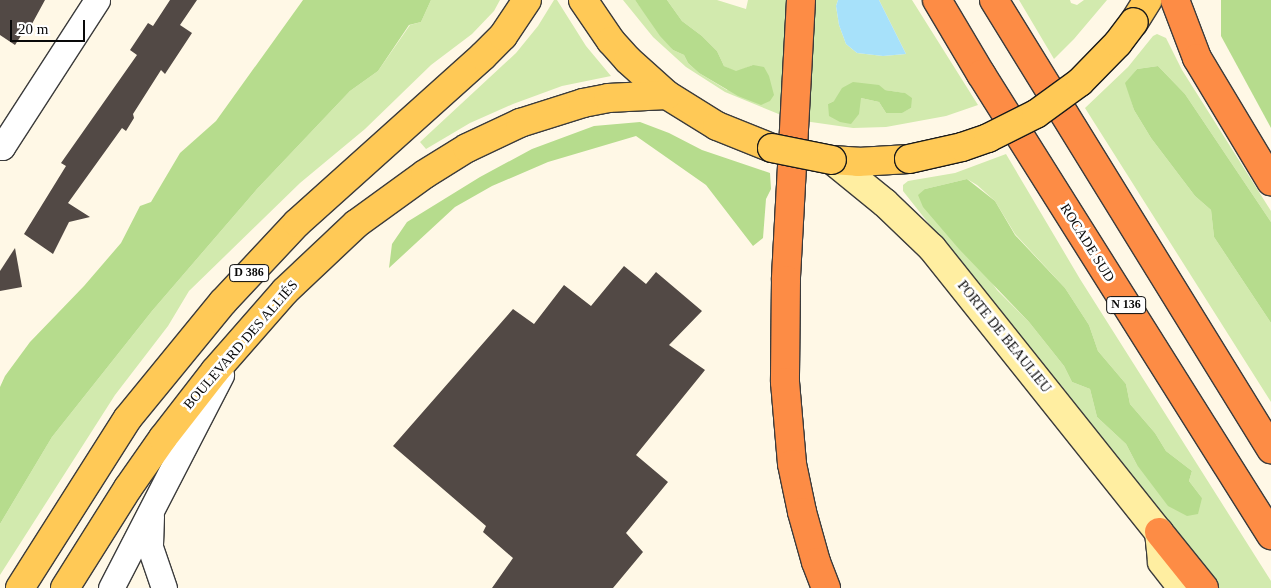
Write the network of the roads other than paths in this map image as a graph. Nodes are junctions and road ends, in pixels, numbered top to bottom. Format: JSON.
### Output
{"nodes":[{"id":1,"x":97,"y":0,"type":"edge"},
{"id":2,"x":527,"y":0,"type":"edge"},
{"id":3,"x":583,"y":0,"type":"edge"},
{"id":4,"x":800,"y":0,"type":"edge"},
{"id":5,"x":937,"y":0,"type":"edge"},
{"id":6,"x":994,"y":0,"type":"edge"},
{"id":7,"x":1175,"y":0,"type":"edge"},
{"id":8,"x":1141,"y":11,"type":"edge"},
{"id":9,"x":667,"y":95,"type":"junction"},
{"id":10,"x":0,"y":147,"type":"edge"},
{"id":11,"x":832,"y":160,"type":"junction"},
{"id":12,"x":1271,"y":180,"type":"edge"},
{"id":13,"x":236,"y":346,"type":"junction"},
{"id":14,"x":1271,"y":449,"type":"edge"},
{"id":15,"x":151,"y":513,"type":"junction"},
{"id":16,"x":1158,"y":532,"type":"junction"},
{"id":17,"x":1271,"y":535,"type":"edge"},
{"id":18,"x":20,"y":588,"type":"edge"},
{"id":19,"x":65,"y":588,"type":"edge"},
{"id":20,"x":111,"y":588,"type":"edge"},
{"id":21,"x":164,"y":588,"type":"edge"},
{"id":22,"x":826,"y":588,"type":"edge"},
{"id":23,"x":1182,"y":588,"type":"edge"},
{"id":24,"x":1204,"y":588,"type":"edge"}],
"edges":[{"from":1,"to":10,"type":"street"},
{"from":2,"to":18,"type":"main road","number":"D 386"},
{"from":3,"to":9,"type":"main road"},
{"from":4,"to":22,"type":"highway"},
{"from":5,"to":17,"type":"highway","name":"ROCADE SUD","number":"N 136"},
{"from":6,"to":14,"type":"highway"},
{"from":7,"to":12,"type":"highway"},
{"from":8,"to":11,"type":"main road","bridge":true},
{"from":9,"to":11,"type":"main road","bridge":true},
{"from":9,"to":13,"type":"main road","name":"BOULEVARD DES ALLIÉS","number":"D 386"},
{"from":11,"to":16,"type":"main road","name":"PORTE DE BEAULIEU"},
{"from":13,"to":15,"type":"street"},
{"from":13,"to":19,"type":"main road","name":"BOULEVARD DES ALLIÉS","number":"D 386"},
{"from":15,"to":20,"type":"street"},
{"from":15,"to":21,"type":"street"},
{"from":16,"to":23,"type":"main road"},
{"from":16,"to":24,"type":"highway"}]}
